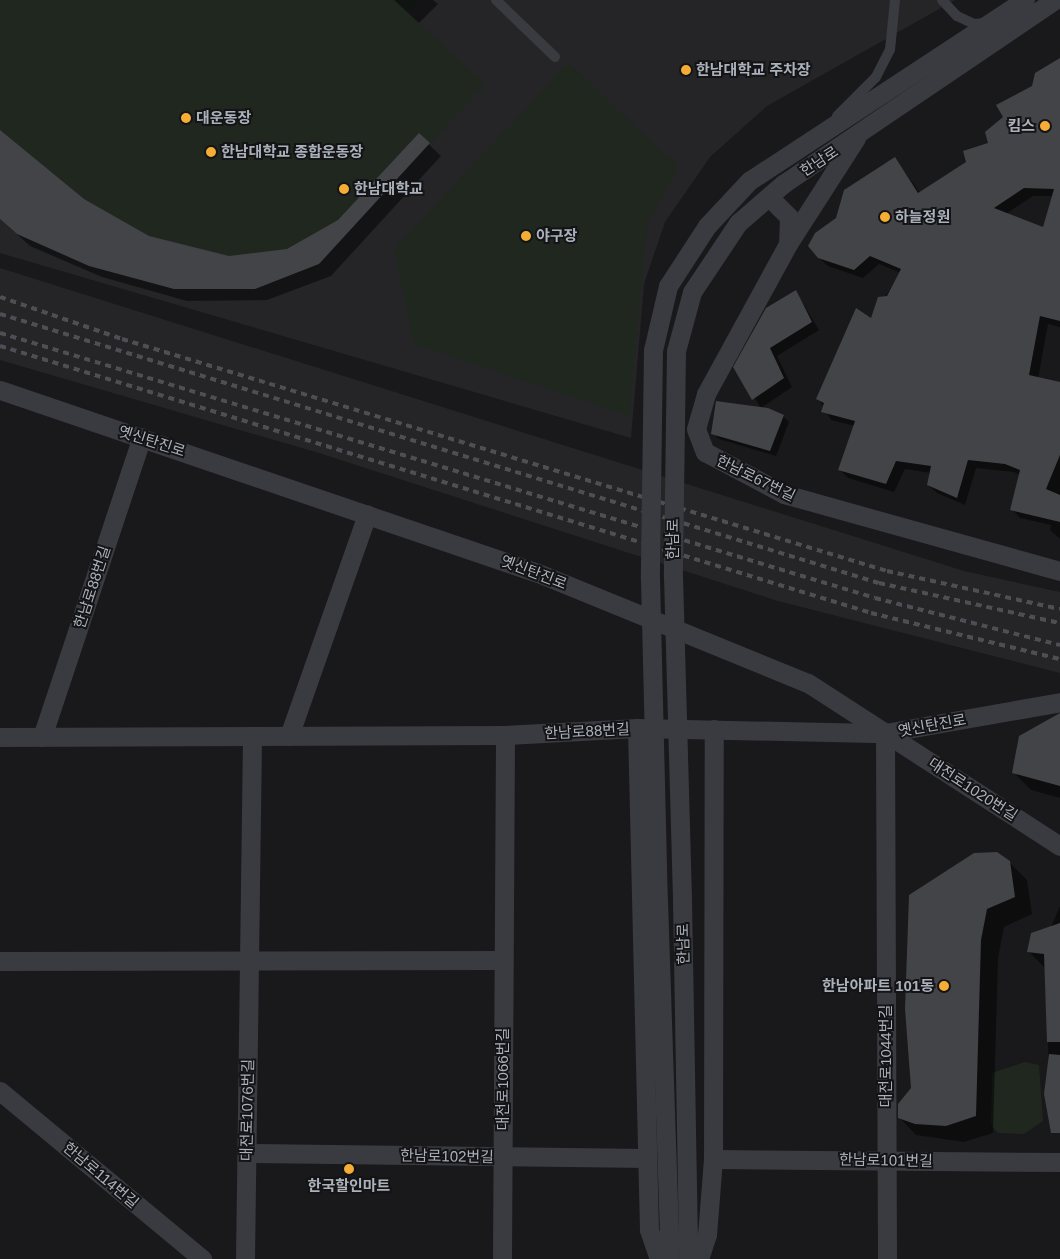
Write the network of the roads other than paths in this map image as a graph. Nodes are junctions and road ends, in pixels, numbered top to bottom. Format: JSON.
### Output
{"nodes":[{"id":1,"x":496,"y":0,"type":"edge"},
{"id":2,"x":895,"y":0,"type":"edge"},
{"id":3,"x":942,"y":0,"type":"edge"},
{"id":4,"x":1025,"y":0,"type":"edge"},
{"id":5,"x":1055,"y":0,"type":"edge"},
{"id":6,"x":957,"y":16,"type":"junction"},
{"id":7,"x":993,"y":22,"type":"junction"},
{"id":8,"x":955,"y":48,"type":"junction"},
{"id":9,"x":555,"y":57,"type":"dead end"},
{"id":10,"x":823,"y":132,"type":"junction"},
{"id":11,"x":856,"y":138,"type":"junction"},
{"id":12,"x":769,"y":197,"type":"junction"},
{"id":13,"x":788,"y":244,"type":"junction"},
{"id":14,"x":0,"y":390,"type":"edge"},
{"id":15,"x":142,"y":437,"type":"junction"},
{"id":16,"x":367,"y":514,"type":"junction"},
{"id":17,"x":1060,"y":571,"type":"edge"},
{"id":18,"x":1060,"y":702,"type":"edge"},
{"id":19,"x":637,"y":728,"type":"junction"},
{"id":20,"x":714,"y":729,"type":"junction"},
{"id":21,"x":885,"y":733,"type":"junction"},
{"id":22,"x":505,"y":735,"type":"junction"},
{"id":23,"x":252,"y":736,"type":"junction"},
{"id":24,"x":289,"y":736,"type":"junction"},
{"id":25,"x":0,"y":737,"type":"edge"},
{"id":26,"x":42,"y":737,"type":"junction"},
{"id":27,"x":1060,"y":846,"type":"edge"},
{"id":28,"x":0,"y":960,"type":"edge"},
{"id":29,"x":249,"y":960,"type":"junction"},
{"id":30,"x":503,"y":960,"type":"junction"},
{"id":31,"x":0,"y":1091,"type":"edge"},
{"id":32,"x":247,"y":1153,"type":"junction"},
{"id":33,"x":502,"y":1156,"type":"junction"},
{"id":34,"x":647,"y":1158,"type":"junction"},
{"id":35,"x":713,"y":1159,"type":"junction"},
{"id":36,"x":886,"y":1160,"type":"junction"},
{"id":37,"x":1060,"y":1162,"type":"edge"},
{"id":38,"x":202,"y":1259,"type":"edge"},
{"id":39,"x":245,"y":1259,"type":"edge"},
{"id":40,"x":502,"y":1259,"type":"edge"},
{"id":41,"x":659,"y":1259,"type":"edge"},
{"id":42,"x":670,"y":1259,"type":"edge"},
{"id":43,"x":688,"y":1259,"type":"edge"},
{"id":44,"x":699,"y":1259,"type":"edge"},
{"id":45,"x":887,"y":1259,"type":"edge"}],
"edges":[{"from":1,"to":9,"type":"lane"},
{"from":2,"to":10,"type":"lane"},
{"from":3,"to":6,"type":"lane"},
{"from":4,"to":7,"type":"street","name":"한남로"},
{"from":5,"to":11,"type":"street","name":"한남로"},
{"from":6,"to":7,"type":"lane"},
{"from":6,"to":8,"type":"lane"},
{"from":7,"to":8,"type":"street","name":"한남로"},
{"from":8,"to":10,"type":"street","name":"한남로"},
{"from":10,"to":42,"type":"street","name":"한남로","bridge":true},
{"from":11,"to":12,"type":"street","name":"한남로"},
{"from":11,"to":13,"type":"street","name":"한남로67번길"},
{"from":12,"to":13,"type":"street"},
{"from":12,"to":43,"type":"street","name":"한남로","bridge":true},
{"from":13,"to":17,"type":"street","name":"한남로67번길"},
{"from":14,"to":15,"type":"street","name":"옛신탄진로"},
{"from":15,"to":16,"type":"street","name":"옛신탄진로"},
{"from":15,"to":26,"type":"street","name":"한남로88번길"},
{"from":16,"to":21,"type":"street","name":"옛신탄진로"},
{"from":16,"to":24,"type":"street"},
{"from":18,"to":21,"type":"street","name":"옛신탄진로"},
{"from":19,"to":20,"type":"street","name":"한남로88번길"},
{"from":19,"to":22,"type":"street","name":"한남로88번길"},
{"from":19,"to":34,"type":"street"},
{"from":20,"to":21,"type":"street","name":"한남로88번길"},
{"from":20,"to":35,"type":"street"},
{"from":21,"to":27,"type":"street","name":"대전로1020번길"},
{"from":21,"to":36,"type":"street","name":"대전로1044번길"},
{"from":22,"to":24,"type":"street","name":"한남로88번길"},
{"from":22,"to":30,"type":"street","name":"대전로1066번길"},
{"from":23,"to":24,"type":"street","name":"한남로88번길"},
{"from":23,"to":26,"type":"street","name":"한남로88번길"},
{"from":23,"to":29,"type":"street","name":"대전로1076번길"},
{"from":25,"to":26,"type":"street","name":"한남로88번길"},
{"from":28,"to":29,"type":"street"},
{"from":29,"to":30,"type":"street"},
{"from":29,"to":32,"type":"street","name":"대전로1076번길"},
{"from":30,"to":33,"type":"street","name":"대전로1066번길"},
{"from":31,"to":38,"type":"street","name":"한남로114번길"},
{"from":32,"to":33,"type":"street","name":"한남로102번길"},
{"from":32,"to":39,"type":"street","name":"대전로1076번길"},
{"from":33,"to":34,"type":"street","name":"한남로102번길"},
{"from":33,"to":40,"type":"street","name":"대전로1066번길"},
{"from":34,"to":41,"type":"street"},
{"from":35,"to":36,"type":"street","name":"한남로101번길"},
{"from":35,"to":44,"type":"street"},
{"from":36,"to":37,"type":"street","name":"한남로101번길"},
{"from":36,"to":45,"type":"street","name":"대전로1044번길"}]}
